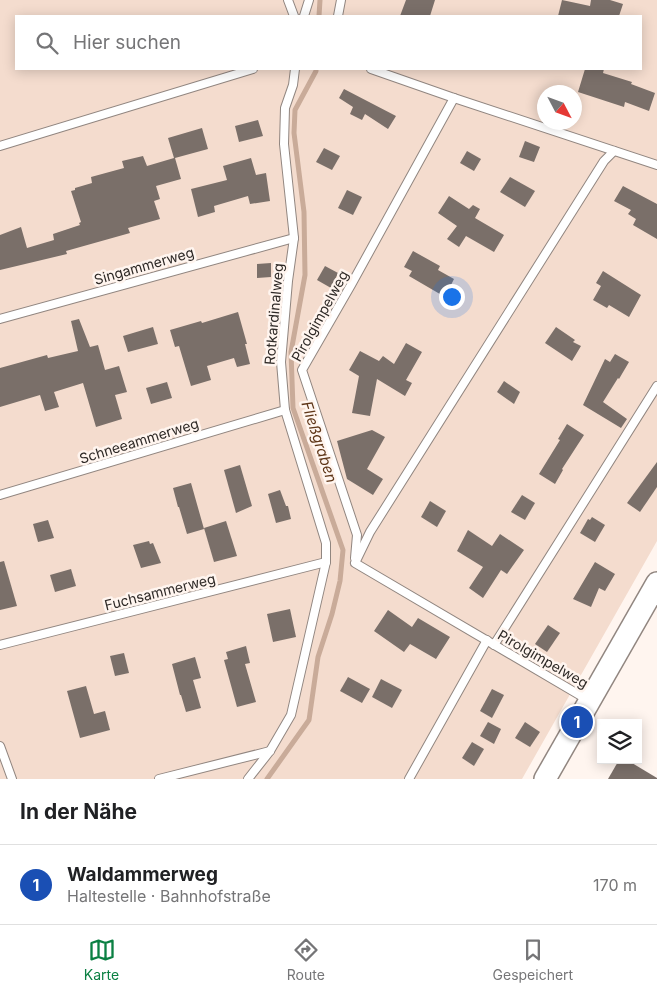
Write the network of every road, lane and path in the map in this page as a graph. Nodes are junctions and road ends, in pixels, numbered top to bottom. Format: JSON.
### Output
{"nodes":[{"id":1,"x":288,"y":0,"type":"edge"},
{"id":2,"x":308,"y":0,"type":"edge"},
{"id":3,"x":341,"y":0,"type":"edge"},
{"id":4,"x":294,"y":15,"type":"edge"},
{"id":5,"x":304,"y":15,"type":"edge"},
{"id":6,"x":338,"y":15,"type":"edge"},
{"id":7,"x":251,"y":70,"type":"edge"},
{"id":8,"x":295,"y":70,"type":"edge"},
{"id":9,"x":374,"y":70,"type":"edge"},
{"id":10,"x":454,"y":98,"type":"junction"},
{"id":11,"x":0,"y":146,"type":"edge"},
{"id":12,"x":614,"y":151,"type":"junction"},
{"id":13,"x":657,"y":166,"type":"edge"},
{"id":14,"x":294,"y":238,"type":"junction"},
{"id":15,"x":0,"y":319,"type":"edge"},
{"id":16,"x":657,"y":386,"type":"edge"},
{"id":17,"x":285,"y":410,"type":"junction"},
{"id":18,"x":0,"y":495,"type":"edge"},
{"id":19,"x":326,"y":562,"type":"junction"},
{"id":20,"x":355,"y":563,"type":"junction"},
{"id":21,"x":657,"y":584,"type":"edge"},
{"id":22,"x":487,"y":640,"type":"junction"},
{"id":23,"x":494,"y":645,"type":"junction"},
{"id":24,"x":0,"y":646,"type":"edge"},
{"id":25,"x":590,"y":700,"type":"junction"},
{"id":26,"x":0,"y":746,"type":"edge"},
{"id":27,"x":270,"y":751,"type":"junction"},
{"id":28,"x":12,"y":779,"type":"edge"},
{"id":29,"x":159,"y":779,"type":"edge"},
{"id":30,"x":248,"y":779,"type":"edge"},
{"id":31,"x":409,"y":779,"type":"edge"},
{"id":32,"x":545,"y":779,"type":"edge"}],
"edges":[{"from":1,"to":4,"type":"lane"},
{"from":2,"to":5,"type":"lane"},
{"from":3,"to":6,"type":"lane"},
{"from":7,"to":11,"type":"lane"},
{"from":8,"to":14,"type":"lane","name":"Rotkardinalweg"},
{"from":9,"to":10,"type":"lane"},
{"from":10,"to":12,"type":"lane"},
{"from":10,"to":20,"type":"lane","name":"Pirolgimpelweg"},
{"from":12,"to":13,"type":"lane"},
{"from":12,"to":20,"type":"lane"},
{"from":14,"to":15,"type":"lane","name":"Singammerweg"},
{"from":14,"to":17,"type":"lane","name":"Rotkardinalweg"},
{"from":16,"to":23,"type":"lane"},
{"from":17,"to":18,"type":"lane","name":"Schneeammerweg"},
{"from":17,"to":19,"type":"lane","name":"Rotkardinalweg"},
{"from":19,"to":24,"type":"lane","name":"Fuchsammerweg"},
{"from":19,"to":27,"type":"lane","name":"Rotkardinalweg"},
{"from":20,"to":22,"type":"lane","name":"Pirolgimpelweg"},
{"from":21,"to":25,"type":"main road"},
{"from":22,"to":23,"type":"lane","name":"Pirolgimpelweg"},
{"from":22,"to":31,"type":"lane"},
{"from":23,"to":25,"type":"lane","name":"Pirolgimpelweg"},
{"from":25,"to":32,"type":"main road"},
{"from":26,"to":28,"type":"lane"},
{"from":27,"to":29,"type":"lane"},
{"from":27,"to":30,"type":"lane","name":"Rotkardinalweg"}]}
